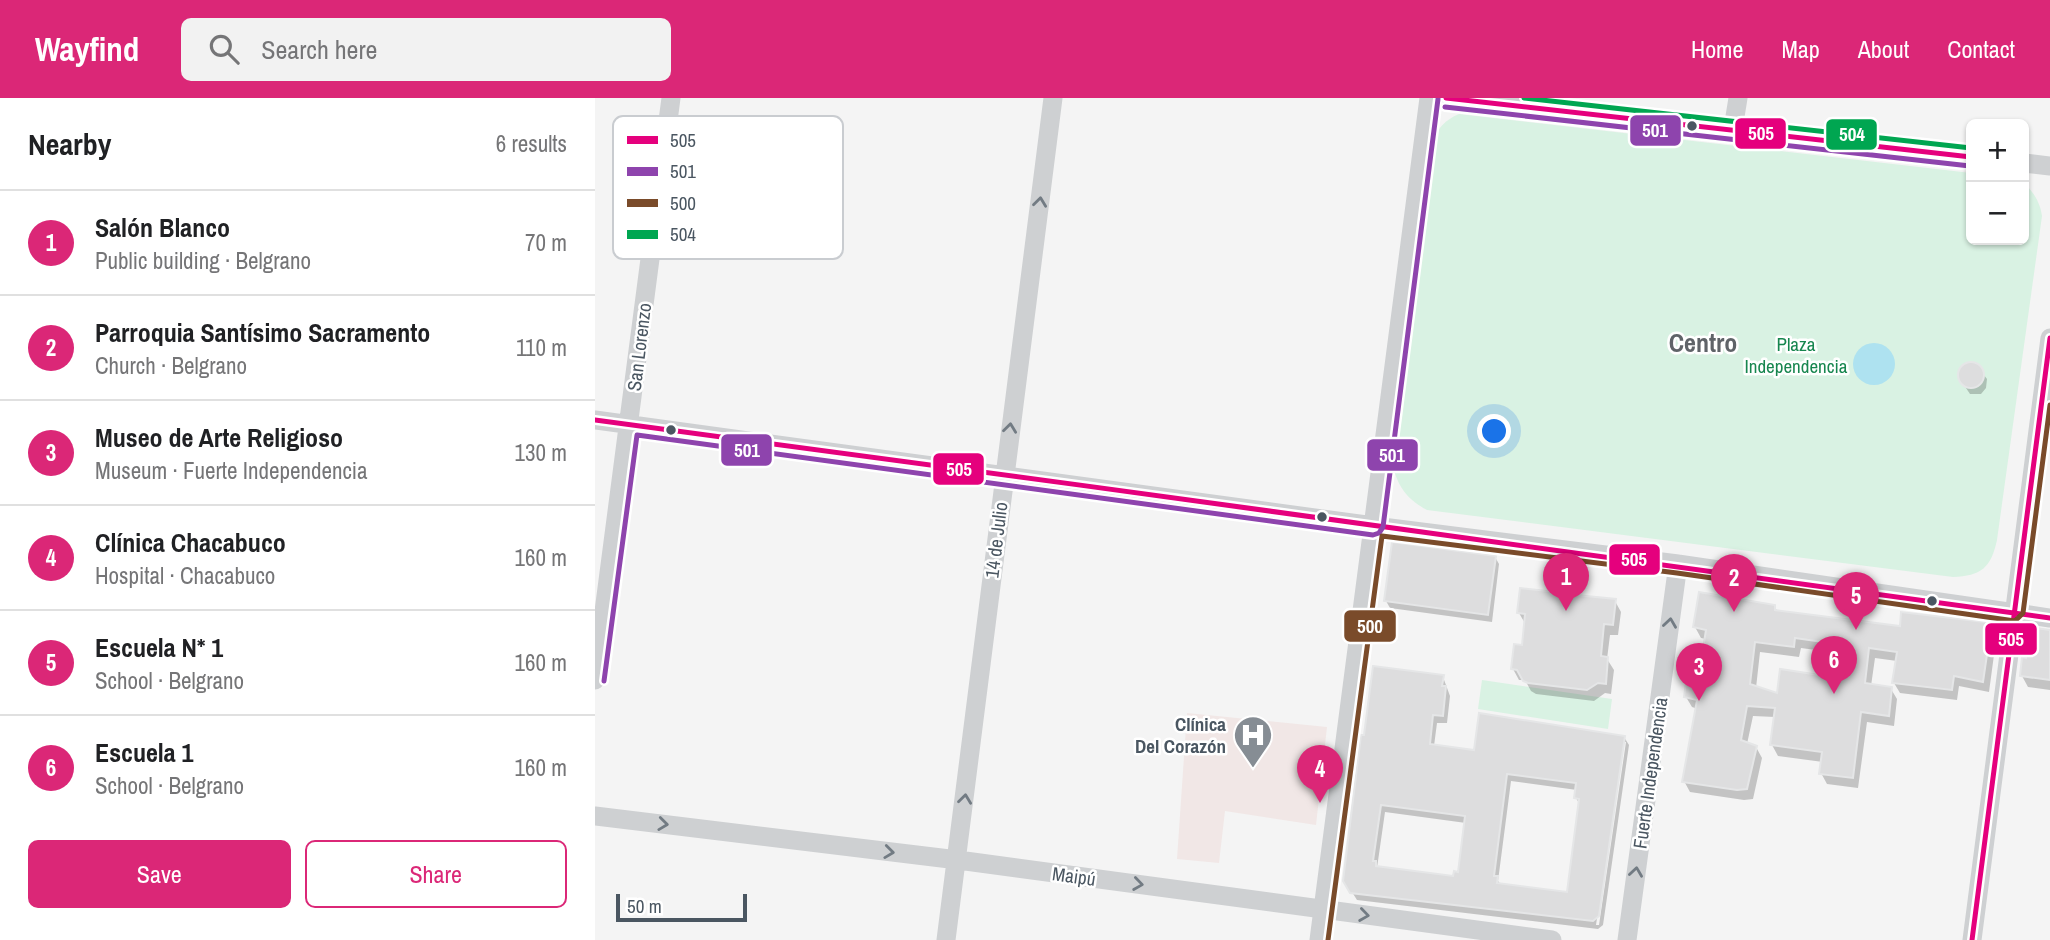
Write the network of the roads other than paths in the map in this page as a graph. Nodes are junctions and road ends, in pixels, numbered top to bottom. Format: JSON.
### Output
{"nodes":[{"id":1,"x":671,"y":98,"type":"edge"},
{"id":2,"x":1053,"y":98,"type":"edge"},
{"id":3,"x":1429,"y":98,"type":"edge"},
{"id":4,"x":1446,"y":98,"type":"edge"},
{"id":5,"x":1738,"y":98,"type":"edge"},
{"id":6,"x":669,"y":116,"type":"edge"},
{"id":7,"x":1733,"y":129,"type":"junction"},
{"id":8,"x":1966,"y":156,"type":"edge"},
{"id":9,"x":2029,"y":164,"type":"edge"},
{"id":10,"x":2050,"y":166,"type":"edge"},
{"id":11,"x":650,"y":259,"type":"edge"},
{"id":12,"x":2050,"y":338,"type":"edge"},
{"id":13,"x":595,"y":420,"type":"edge"},
{"id":14,"x":629,"y":425,"type":"junction"},
{"id":15,"x":1004,"y":475,"type":"junction"},
{"id":16,"x":1374,"y":526,"type":"junction"},
{"id":17,"x":1678,"y":565,"type":"junction"},
{"id":18,"x":2014,"y":612,"type":"junction"},
{"id":19,"x":2050,"y":618,"type":"edge"},
{"id":20,"x":595,"y":680,"type":"edge"},
{"id":21,"x":595,"y":816,"type":"edge"},
{"id":22,"x":958,"y":860,"type":"junction"},
{"id":23,"x":1322,"y":909,"type":"junction"},
{"id":24,"x":946,"y":940,"type":"edge"},
{"id":25,"x":1319,"y":940,"type":"edge"},
{"id":26,"x":1552,"y":940,"type":"edge"},
{"id":27,"x":1627,"y":940,"type":"edge"},
{"id":28,"x":1972,"y":940,"type":"edge"}],
"edges":[{"from":1,"to":6,"type":"street","name":"San Lorenzo"},
{"from":15,"to":2,"type":"street","name":"14 de Julio","one_way":true},
{"from":3,"to":16,"type":"street"},
{"from":4,"to":7,"type":"street"},
{"from":5,"to":7,"type":"street"},
{"from":7,"to":8,"type":"street"},
{"from":9,"to":10,"type":"street"},
{"from":11,"to":14,"type":"street","name":"San Lorenzo"},
{"from":12,"to":18,"type":"street"},
{"from":13,"to":14,"type":"street"},
{"from":14,"to":15,"type":"street"},
{"from":14,"to":20,"type":"street","name":"San Lorenzo"},
{"from":15,"to":16,"type":"street"},
{"from":22,"to":15,"type":"street","name":"14 de Julio","one_way":true},
{"from":16,"to":17,"type":"street"},
{"from":16,"to":23,"type":"street"},
{"from":17,"to":18,"type":"street"},
{"from":27,"to":17,"type":"street","name":"Fuerte Independencia","one_way":true},
{"from":18,"to":19,"type":"street"},
{"from":18,"to":28,"type":"street"},
{"from":21,"to":22,"type":"street","name":"Maipú","one_way":true},
{"from":22,"to":23,"type":"street","name":"Maipú","one_way":true},
{"from":22,"to":24,"type":"street","name":"14 de Julio"},
{"from":23,"to":25,"type":"street"},
{"from":23,"to":26,"type":"street","name":"Maipú","one_way":true}]}
